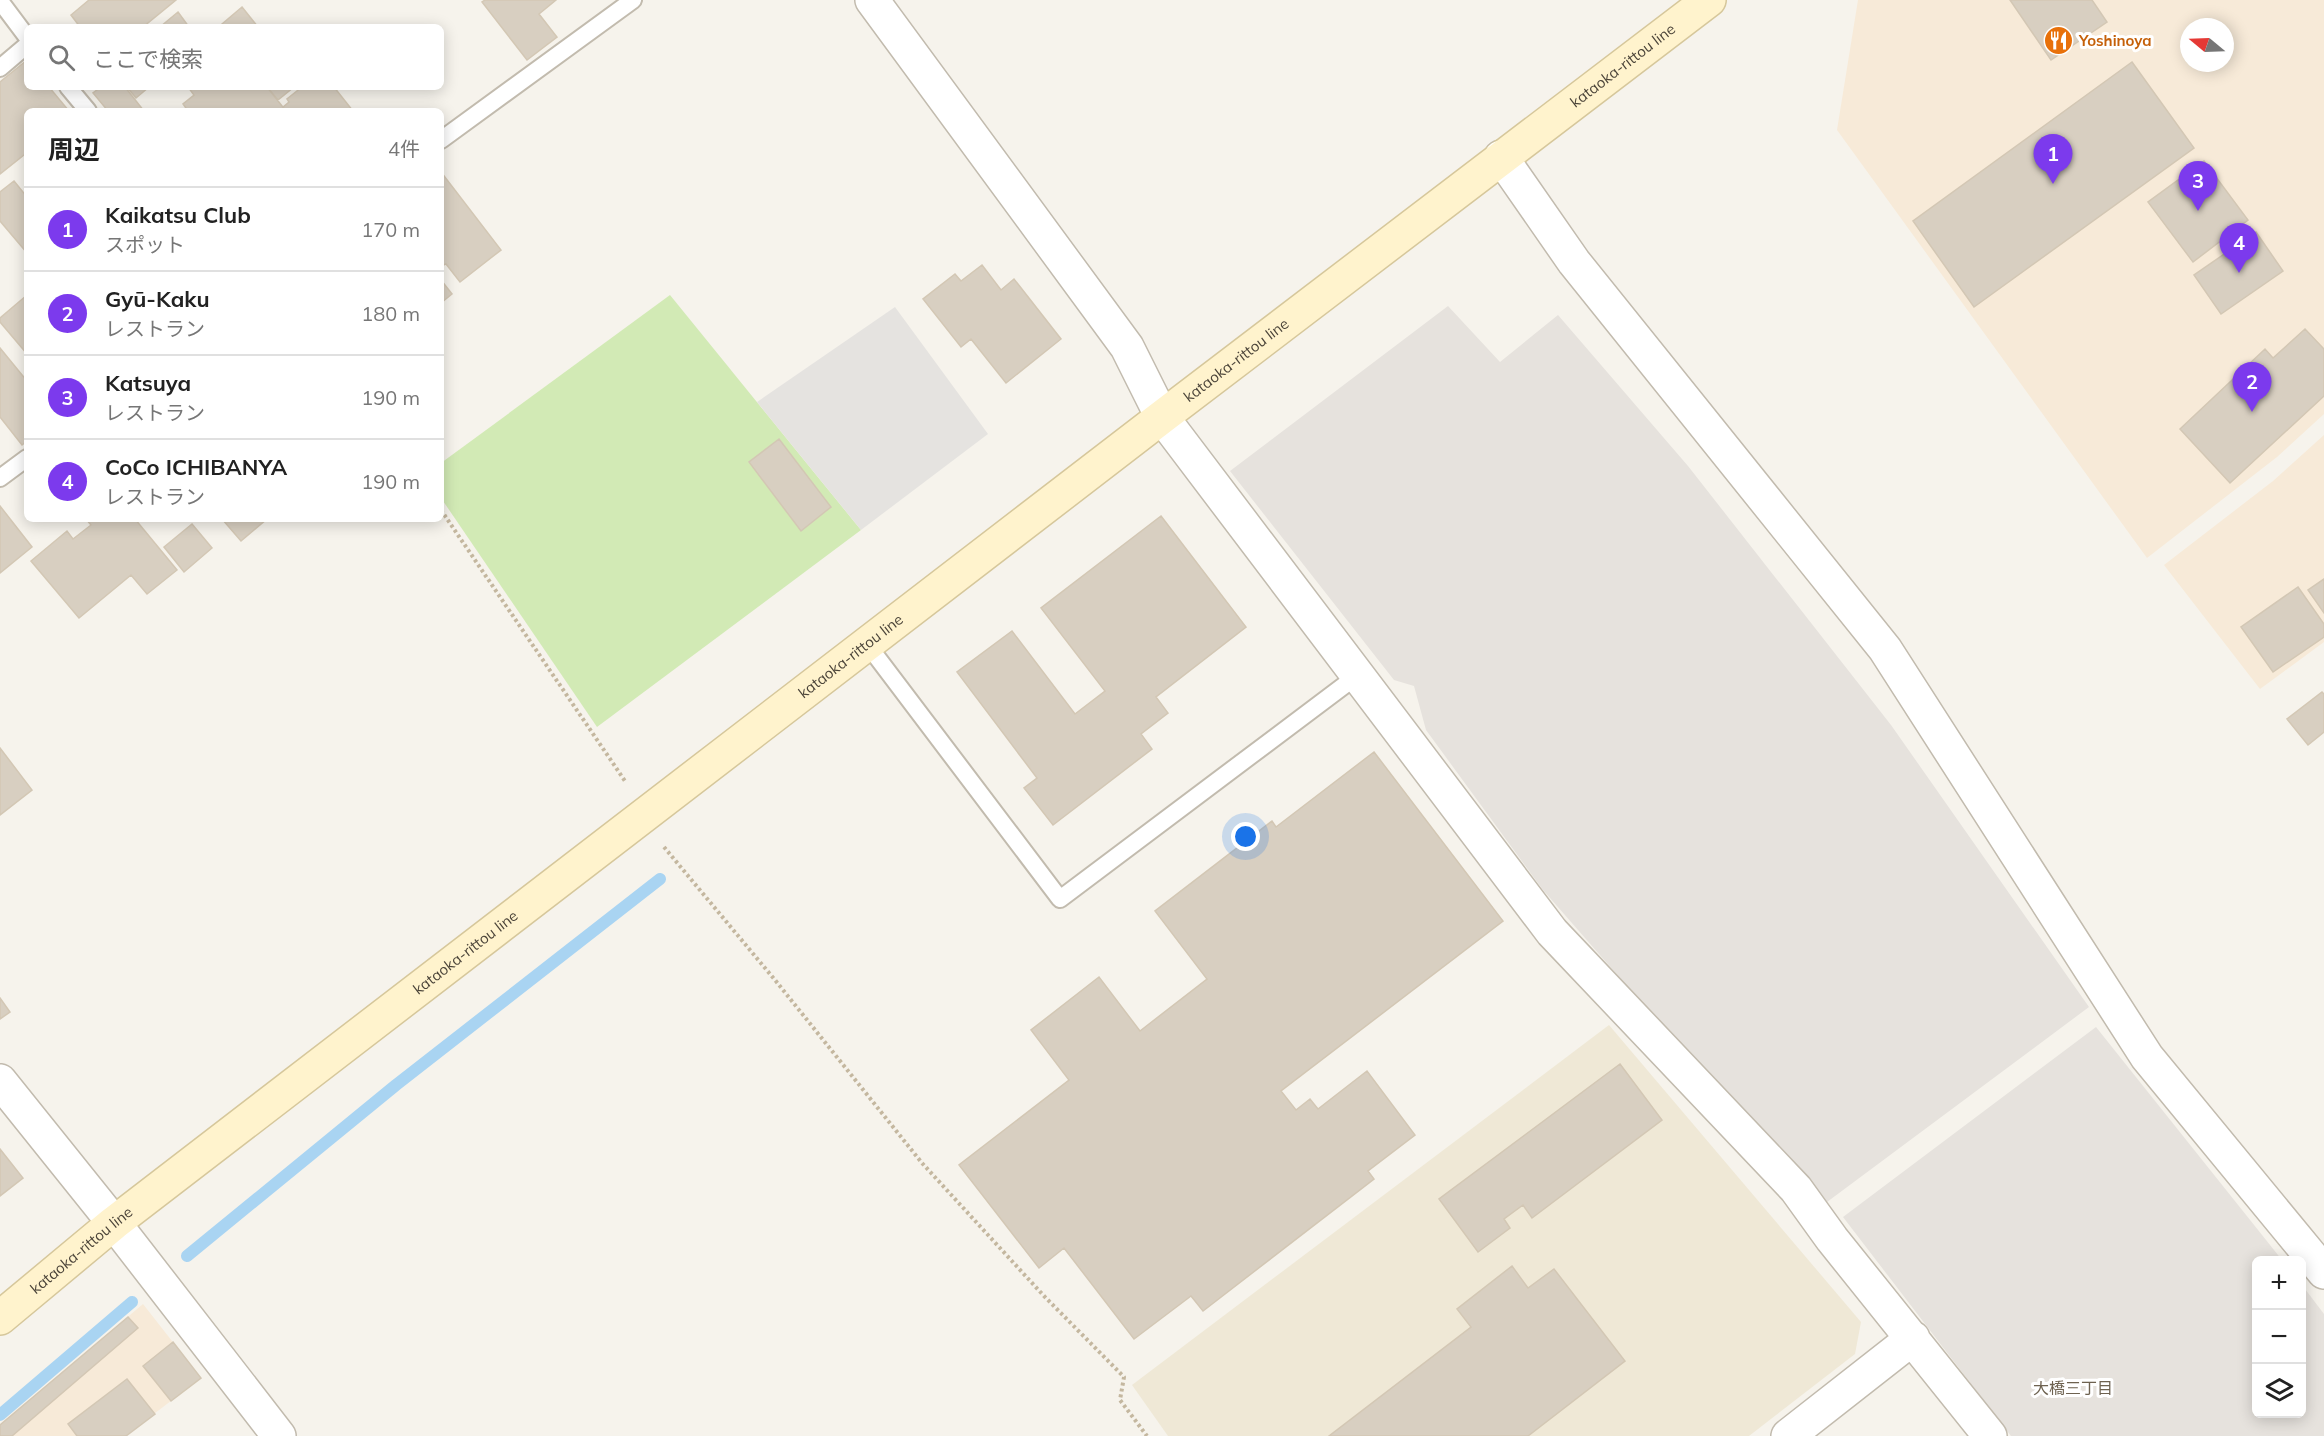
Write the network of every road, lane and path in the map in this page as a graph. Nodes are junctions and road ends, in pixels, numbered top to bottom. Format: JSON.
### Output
{"nodes":[{"id":1,"x":633,"y":0,"type":"edge"},
{"id":2,"x":872,"y":0,"type":"edge"},
{"id":3,"x":1709,"y":0,"type":"edge"},
{"id":4,"x":0,"y":1,"type":"edge"},
{"id":5,"x":24,"y":33,"type":"edge"},
{"id":6,"x":24,"y":48,"type":"edge"},
{"id":7,"x":0,"y":68,"type":"edge"},
{"id":8,"x":70,"y":90,"type":"edge"},
{"id":9,"x":86,"y":108,"type":"edge"},
{"id":10,"x":444,"y":138,"type":"edge"},
{"id":11,"x":1501,"y":157,"type":"junction"},
{"id":12,"x":1162,"y":417,"type":"junction"},
{"id":13,"x":24,"y":460,"type":"edge"},
{"id":14,"x":0,"y":478,"type":"edge"},
{"id":15,"x":444,"y":514,"type":"edge"},
{"id":16,"x":867,"y":644,"type":"junction"},
{"id":17,"x":1358,"y":675,"type":"junction"},
{"id":18,"x":647,"y":813,"type":"junction"},
{"id":19,"x":0,"y":1082,"type":"edge"},
{"id":20,"x":114,"y":1223,"type":"junction"},
{"id":21,"x":2324,"y":1272,"type":"edge"},
{"id":22,"x":0,"y":1318,"type":"edge"},
{"id":23,"x":1913,"y":1338,"type":"junction"},
{"id":24,"x":279,"y":1436,"type":"edge"},
{"id":25,"x":1147,"y":1436,"type":"edge"},
{"id":26,"x":1788,"y":1436,"type":"edge"},
{"id":27,"x":1990,"y":1436,"type":"edge"}],
"edges":[{"from":1,"to":10,"type":"lane"},
{"from":2,"to":12,"type":"street"},
{"from":3,"to":11,"type":"main road","name":"kataoka-rittou line"},
{"from":4,"to":5,"type":"lane"},
{"from":6,"to":7,"type":"lane"},
{"from":8,"to":9,"type":"lane"},
{"from":11,"to":12,"type":"main road","name":"kataoka-rittou line"},
{"from":11,"to":21,"type":"street"},
{"from":12,"to":16,"type":"main road","name":"kataoka-rittou line"},
{"from":12,"to":17,"type":"street"},
{"from":13,"to":14,"type":"lane"},
{"from":15,"to":18,"type":"path"},
{"from":16,"to":17,"type":"lane"},
{"from":16,"to":18,"type":"main road","name":"kataoka-rittou line"},
{"from":17,"to":23,"type":"street"},
{"from":18,"to":20,"type":"main road","name":"kataoka-rittou line"},
{"from":18,"to":25,"type":"path"},
{"from":19,"to":20,"type":"street"},
{"from":20,"to":22,"type":"main road","name":"kataoka-rittou line"},
{"from":20,"to":24,"type":"street"},
{"from":23,"to":26,"type":"street"},
{"from":23,"to":27,"type":"street"}]}
